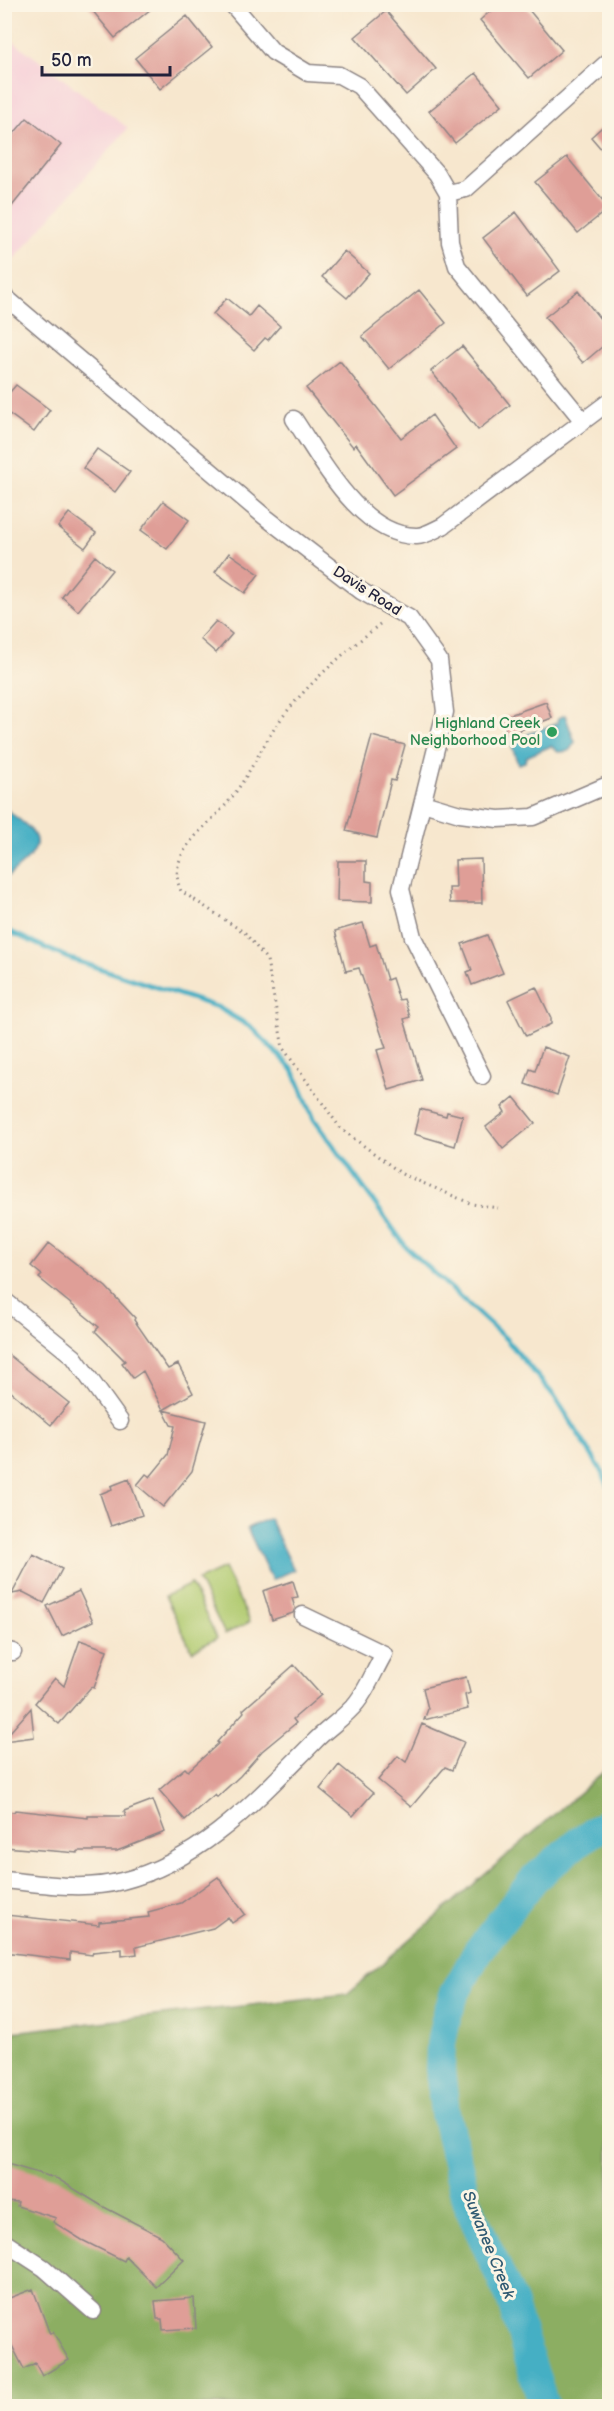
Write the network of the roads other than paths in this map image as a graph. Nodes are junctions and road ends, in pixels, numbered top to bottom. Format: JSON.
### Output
{"nodes":[{"id":1,"x":232,"y":4,"type":"edge"},
{"id":2,"x":609,"y":60,"type":"edge"},
{"id":3,"x":448,"y":193,"type":"junction"},
{"id":4,"x":4,"y":296,"type":"edge"},
{"id":5,"x":609,"y":401,"type":"edge"},
{"id":6,"x":294,"y":419,"type":"dead end"},
{"id":7,"x":583,"y":421,"type":"junction"},
{"id":8,"x":609,"y":784,"type":"edge"},
{"id":9,"x":423,"y":802,"type":"junction"},
{"id":10,"x":482,"y":1076,"type":"dead end"},
{"id":11,"x":4,"y":1300,"type":"edge"},
{"id":12,"x":120,"y":1421,"type":"dead end"},
{"id":13,"x":303,"y":1615,"type":"dead end"},
{"id":14,"x":4,"y":1880,"type":"edge"},
{"id":15,"x":4,"y":2242,"type":"edge"},
{"id":16,"x":93,"y":2311,"type":"dead end"}],
"edges":[{"from":1,"to":3,"type":"street"},
{"from":2,"to":3,"type":"street"},
{"from":3,"to":7,"type":"street"},
{"from":4,"to":9,"type":"street","name":"Davis Road"},
{"from":5,"to":7,"type":"street"},
{"from":6,"to":7,"type":"street"},
{"from":8,"to":9,"type":"street"},
{"from":9,"to":10,"type":"street","name":"Davis Road"},
{"from":11,"to":12,"type":"street"},
{"from":13,"to":14,"type":"street"},
{"from":15,"to":16,"type":"street"}]}
